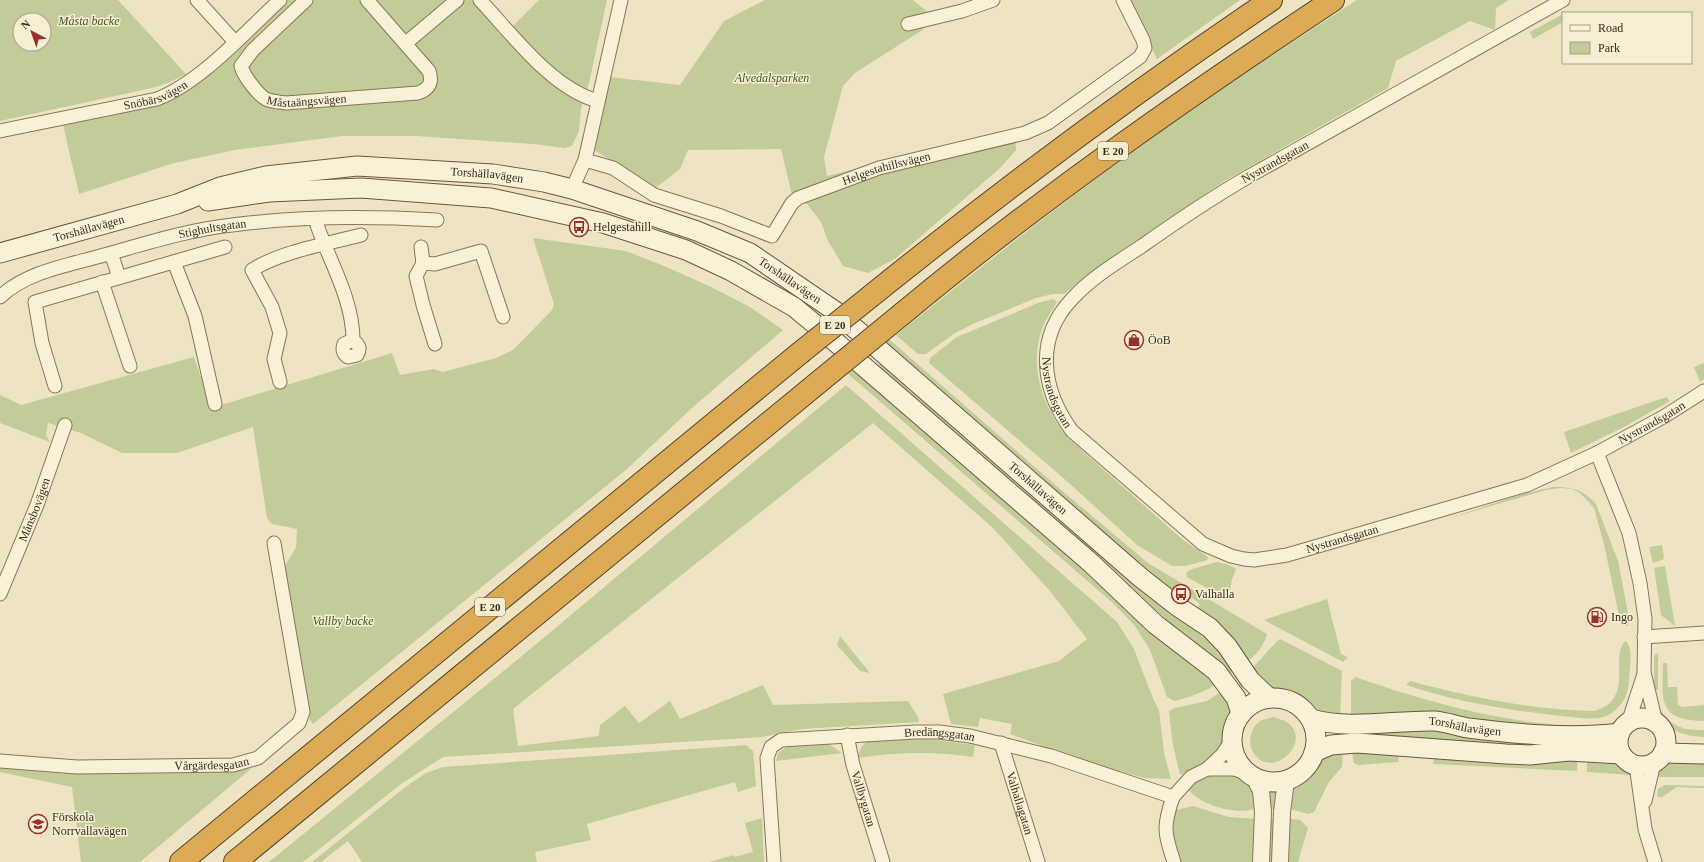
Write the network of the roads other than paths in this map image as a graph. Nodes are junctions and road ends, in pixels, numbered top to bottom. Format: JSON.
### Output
{"nodes":[{"id":1,"x":197,"y":0,"type":"edge"},
{"id":2,"x":280,"y":0,"type":"edge"},
{"id":3,"x":306,"y":0,"type":"edge"},
{"id":4,"x":367,"y":0,"type":"edge"},
{"id":5,"x":457,"y":0,"type":"edge"},
{"id":6,"x":480,"y":0,"type":"edge"},
{"id":7,"x":621,"y":0,"type":"edge"},
{"id":8,"x":993,"y":0,"type":"edge"},
{"id":9,"x":1123,"y":0,"type":"edge"},
{"id":10,"x":1271,"y":0,"type":"edge"},
{"id":11,"x":1333,"y":0,"type":"edge"},
{"id":12,"x":1563,"y":0,"type":"edge"},
{"id":13,"x":908,"y":24,"type":"dead end"},
{"id":14,"x":235,"y":42,"type":"junction"},
{"id":15,"x":406,"y":43,"type":"junction"},
{"id":16,"x":598,"y":102,"type":"junction"},
{"id":17,"x":0,"y":131,"type":"edge"},
{"id":18,"x":585,"y":160,"type":"junction"},
{"id":19,"x":572,"y":189,"type":"junction"},
{"id":20,"x":177,"y":204,"type":"junction"},
{"id":21,"x":567,"y":214,"type":"junction"},
{"id":22,"x":437,"y":220,"type":"dead end"},
{"id":23,"x":317,"y":224,"type":"dead end"},
{"id":24,"x":361,"y":235,"type":"dead end"},
{"id":25,"x":324,"y":245,"type":"junction"},
{"id":26,"x":225,"y":247,"type":"dead end"},
{"id":27,"x":421,"y":247,"type":"dead end"},
{"id":28,"x":0,"y":254,"type":"edge"},
{"id":29,"x":114,"y":259,"type":"dead end"},
{"id":30,"x":174,"y":262,"type":"junction"},
{"id":31,"x":423,"y":263,"type":"junction"},
{"id":32,"x":119,"y":277,"type":"junction"},
{"id":33,"x":102,"y":282,"type":"junction"},
{"id":34,"x":0,"y":297,"type":"edge"},
{"id":35,"x":503,"y":316,"type":"dead end"},
{"id":36,"x":353,"y":340,"type":"dead end"},
{"id":37,"x":435,"y":344,"type":"dead end"},
{"id":38,"x":130,"y":366,"type":"dead end"},
{"id":39,"x":280,"y":382,"type":"dead end"},
{"id":40,"x":55,"y":386,"type":"dead end"},
{"id":41,"x":1704,"y":390,"type":"edge"},
{"id":42,"x":215,"y":404,"type":"dead end"},
{"id":43,"x":65,"y":425,"type":"dead end"},
{"id":44,"x":1598,"y":453,"type":"junction"},
{"id":45,"x":274,"y":543,"type":"dead end"},
{"id":46,"x":0,"y":594,"type":"edge"},
{"id":47,"x":1704,"y":633,"type":"edge"},
{"id":48,"x":1644,"y":637,"type":"junction"},
{"id":49,"x":1644,"y":672,"type":"junction"},
{"id":50,"x":1269,"y":698,"type":"junction"},
{"id":51,"x":1241,"y":714,"type":"junction"},
{"id":52,"x":1311,"y":720,"type":"junction"},
{"id":53,"x":1624,"y":728,"type":"junction"},
{"id":54,"x":847,"y":735,"type":"junction"},
{"id":55,"x":1232,"y":740,"type":"junction"},
{"id":56,"x":1704,"y":742,"type":"edge"},
{"id":57,"x":1001,"y":743,"type":"junction"},
{"id":58,"x":1649,"y":749,"type":"junction"},
{"id":59,"x":1314,"y":752,"type":"junction"},
{"id":60,"x":1704,"y":754,"type":"edge"},
{"id":61,"x":0,"y":761,"type":"edge"},
{"id":62,"x":1207,"y":769,"type":"junction"},
{"id":63,"x":1251,"y":775,"type":"junction"},
{"id":64,"x":1286,"y":780,"type":"junction"},
{"id":65,"x":1173,"y":797,"type":"junction"},
{"id":66,"x":1643,"y":810,"type":"junction"},
{"id":67,"x":181,"y":862,"type":"edge"},
{"id":68,"x":235,"y":862,"type":"edge"},
{"id":69,"x":774,"y":862,"type":"edge"},
{"id":70,"x":883,"y":862,"type":"edge"},
{"id":71,"x":1038,"y":862,"type":"edge"},
{"id":72,"x":1174,"y":862,"type":"edge"},
{"id":73,"x":1261,"y":862,"type":"edge"},
{"id":74,"x":1280,"y":862,"type":"edge"},
{"id":75,"x":1654,"y":862,"type":"edge"}],
"edges":[{"from":1,"to":14,"type":"street"},
{"from":2,"to":14,"type":"street","name":"Snöbärsvägen"},
{"from":3,"to":15,"type":"street","name":"Måstaängsvägen"},
{"from":4,"to":15,"type":"street","name":"Måstaängsvägen"},
{"from":5,"to":15,"type":"street"},
{"from":6,"to":16,"type":"street"},
{"from":7,"to":16,"type":"street"},
{"from":8,"to":13,"type":"street"},
{"from":9,"to":18,"type":"street","name":"Helgestahillsvägen"},
{"from":10,"to":67,"type":"highway","number":"E 20","bridge":true},
{"from":11,"to":68,"type":"highway","number":"E 20","bridge":true},
{"from":12,"to":44,"type":"street","name":"Nystrandsgatan"},
{"from":14,"to":17,"type":"street","name":"Snöbärsvägen"},
{"from":16,"to":18,"type":"street"},
{"from":18,"to":19,"type":"street"},
{"from":19,"to":20,"type":"main road","name":"Torshällavägen"},
{"from":19,"to":21,"type":"main road"},
{"from":19,"to":50,"type":"main road","name":"Torshällavägen"},
{"from":20,"to":21,"type":"main road","name":"Torshällavägen"},
{"from":20,"to":28,"type":"main road","name":"Torshällavägen"},
{"from":21,"to":51,"type":"main road","name":"Torshällavägen"},
{"from":22,"to":34,"type":"street","name":"Stighultsgatan"},
{"from":23,"to":25,"type":"street"},
{"from":24,"to":25,"type":"street"},
{"from":25,"to":36,"type":"street"},
{"from":25,"to":39,"type":"street"},
{"from":26,"to":30,"type":"street"},
{"from":27,"to":31,"type":"street"},
{"from":29,"to":32,"type":"street"},
{"from":30,"to":32,"type":"street"},
{"from":30,"to":42,"type":"street"},
{"from":31,"to":35,"type":"street"},
{"from":31,"to":37,"type":"street"},
{"from":32,"to":33,"type":"street"},
{"from":33,"to":38,"type":"street"},
{"from":33,"to":40,"type":"street"},
{"from":41,"to":44,"type":"street","name":"Nystrandsgatan"},
{"from":43,"to":46,"type":"street","name":"Månsbovägen"},
{"from":44,"to":48,"type":"street"},
{"from":45,"to":61,"type":"street","name":"Vårgärdesgatan"},
{"from":47,"to":48,"type":"street"},
{"from":48,"to":49,"type":"street"},
{"from":49,"to":53,"type":"street"},
{"from":49,"to":58,"type":"street"},
{"from":50,"to":51,"type":"main road"},
{"from":50,"to":52,"type":"main road"},
{"from":51,"to":55,"type":"main road"},
{"from":52,"to":53,"type":"main road","name":"Torshällavägen"},
{"from":52,"to":59,"type":"main road"},
{"from":53,"to":58,"type":"main road"},
{"from":53,"to":58,"type":"main road","name":"Torshällavägen"},
{"from":54,"to":57,"type":"street","name":"Bredängsgatan"},
{"from":54,"to":69,"type":"street","name":"Bredängsgatan"},
{"from":54,"to":70,"type":"street","name":"Vallbygatan"},
{"from":55,"to":62,"type":"street"},
{"from":55,"to":63,"type":"main road"},
{"from":56,"to":58,"type":"main road","name":"Torshällavägen"},
{"from":57,"to":65,"type":"street","name":"Bredängsgatan"},
{"from":57,"to":71,"type":"street","name":"Valhallagatan"},
{"from":58,"to":59,"type":"main road","name":"Torshällavägen"},
{"from":58,"to":60,"type":"main road","name":"Torshällavägen"},
{"from":58,"to":66,"type":"street"},
{"from":58,"to":66,"type":"street"},
{"from":59,"to":64,"type":"main road"},
{"from":62,"to":63,"type":"street"},
{"from":62,"to":65,"type":"street"},
{"from":63,"to":64,"type":"main road"},
{"from":63,"to":73,"type":"street"},
{"from":64,"to":74,"type":"street"},
{"from":65,"to":72,"type":"street"},
{"from":66,"to":75,"type":"street"}]}
